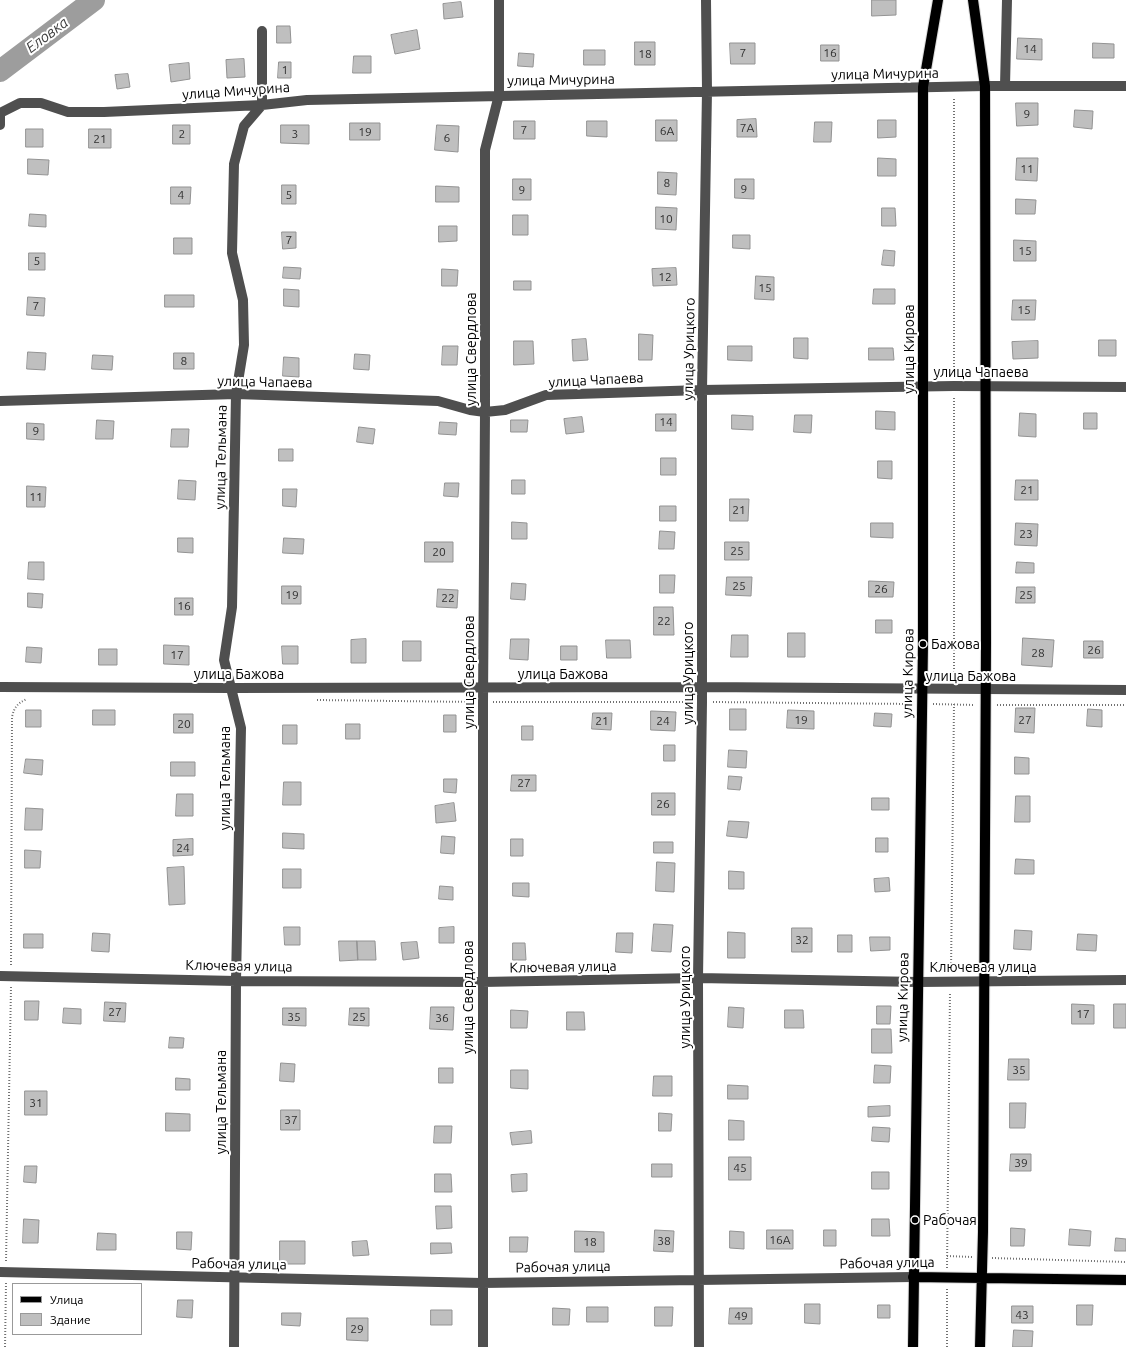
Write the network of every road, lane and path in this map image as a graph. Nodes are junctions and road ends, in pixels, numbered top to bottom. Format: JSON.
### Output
{"nodes":[{"id":1,"x":499,"y":0,"type":"edge"},
{"id":2,"x":706,"y":0,"type":"edge"},
{"id":3,"x":938,"y":0,"type":"edge"},
{"id":4,"x":973,"y":0,"type":"edge"},
{"id":5,"x":1007,"y":0,"type":"edge"},
{"id":6,"x":262,"y":30,"type":"dead end"},
{"id":7,"x":985,"y":86,"type":"junction"},
{"id":8,"x":1005,"y":86,"type":"junction"},
{"id":9,"x":1126,"y":86,"type":"edge"},
{"id":10,"x":923,"y":87,"type":"junction"},
{"id":11,"x":954,"y":87,"type":"junction"},
{"id":12,"x":707,"y":91,"type":"junction"},
{"id":13,"x":499,"y":95,"type":"junction"},
{"id":14,"x":262,"y":105,"type":"junction"},
{"id":15,"x":0,"y":114,"type":"edge"},
{"id":16,"x":0,"y":125,"type":"edge"},
{"id":17,"x":923,"y":386,"type":"junction"},
{"id":18,"x":954,"y":386,"type":"junction"},
{"id":19,"x":986,"y":386,"type":"junction"},
{"id":20,"x":1126,"y":387,"type":"edge"},
{"id":21,"x":702,"y":390,"type":"junction"},
{"id":22,"x":236,"y":394,"type":"junction"},
{"id":23,"x":0,"y":401,"type":"edge"},
{"id":24,"x":485,"y":412,"type":"junction"},
{"id":25,"x":0,"y":687,"type":"edge"},
{"id":26,"x":702,"y":687,"type":"junction"},
{"id":27,"x":231,"y":688,"type":"junction"},
{"id":28,"x":483,"y":688,"type":"junction"},
{"id":29,"x":922,"y":690,"type":"junction"},
{"id":30,"x":954,"y":690,"type":"junction"},
{"id":31,"x":985,"y":690,"type":"junction"},
{"id":32,"x":1126,"y":690,"type":"edge"},
{"id":33,"x":34,"y":696,"type":"dead end"},
{"id":34,"x":315,"y":700,"type":"dead end"},
{"id":35,"x":483,"y":702,"type":"junction"},
{"id":36,"x":702,"y":702,"type":"junction"},
{"id":37,"x":922,"y":704,"type":"junction"},
{"id":38,"x":954,"y":704,"type":"junction"},
{"id":39,"x":984,"y":705,"type":"junction"},
{"id":40,"x":1126,"y":705,"type":"edge"},
{"id":41,"x":0,"y":976,"type":"edge"},
{"id":42,"x":12,"y":977,"type":"junction"},
{"id":43,"x":698,"y":978,"type":"junction"},
{"id":44,"x":1126,"y":980,"type":"edge"},
{"id":45,"x":236,"y":981,"type":"junction"},
{"id":46,"x":951,"y":981,"type":"junction"},
{"id":47,"x":984,"y":981,"type":"junction"},
{"id":48,"x":482,"y":982,"type":"junction"},
{"id":49,"x":918,"y":982,"type":"junction"},
{"id":50,"x":947,"y":1256,"type":"junction"},
{"id":51,"x":982,"y":1258,"type":"junction"},
{"id":52,"x":1126,"y":1262,"type":"edge"},
{"id":53,"x":3,"y":1273,"type":"edge"},
{"id":54,"x":914,"y":1277,"type":"junction"},
{"id":55,"x":947,"y":1277,"type":"junction"},
{"id":56,"x":981,"y":1277,"type":"junction"},
{"id":57,"x":234,"y":1278,"type":"junction"},
{"id":58,"x":699,"y":1279,"type":"junction"},
{"id":59,"x":1126,"y":1280,"type":"edge"},
{"id":60,"x":482,"y":1283,"type":"junction"},
{"id":61,"x":5,"y":1347,"type":"edge"},
{"id":62,"x":234,"y":1347,"type":"edge"},
{"id":63,"x":483,"y":1347,"type":"edge"},
{"id":64,"x":699,"y":1347,"type":"edge"},
{"id":65,"x":913,"y":1347,"type":"edge"},
{"id":66,"x":947,"y":1347,"type":"edge"},
{"id":67,"x":980,"y":1347,"type":"edge"}],
"edges":[{"from":1,"to":13,"type":"street","name":"улица Свердлова"},
{"from":2,"to":12,"type":"street","name":"улица Урицкого"},
{"from":3,"to":10,"type":"main road","name":"улица Кирова"},
{"from":4,"to":7,"type":"main road"},
{"from":5,"to":8,"type":"street"},
{"from":6,"to":14,"type":"street"},
{"from":7,"to":8,"type":"street","name":"улица Мичурина"},
{"from":7,"to":11,"type":"street","name":"улица Мичурина"},
{"from":7,"to":19,"type":"main road"},
{"from":8,"to":9,"type":"street","name":"улица Мичурина"},
{"from":10,"to":11,"type":"street","name":"улица Мичурина"},
{"from":10,"to":12,"type":"street","name":"улица Мичурина"},
{"from":10,"to":17,"type":"main road","name":"улица Кирова"},
{"from":11,"to":18,"type":"path"},
{"from":12,"to":13,"type":"street","name":"улица Мичурина"},
{"from":12,"to":21,"type":"street","name":"улица Урицкого"},
{"from":13,"to":14,"type":"street","name":"улица Мичурина"},
{"from":13,"to":24,"type":"street","name":"улица Свердлова"},
{"from":14,"to":15,"type":"street","name":"улица Мичурина"},
{"from":14,"to":22,"type":"street","name":"улица Тельмана"},
{"from":15,"to":16,"type":"street"},
{"from":17,"to":18,"type":"street","name":"улица Чапаева"},
{"from":17,"to":21,"type":"street","name":"улица Чапаева"},
{"from":17,"to":29,"type":"main road","name":"улица Кирова"},
{"from":18,"to":19,"type":"street","name":"улица Чапаева"},
{"from":18,"to":30,"type":"path"},
{"from":19,"to":20,"type":"street","name":"улица Чапаева"},
{"from":19,"to":31,"type":"main road"},
{"from":21,"to":24,"type":"street","name":"улица Чапаева"},
{"from":21,"to":26,"type":"street","name":"улица Урицкого"},
{"from":22,"to":23,"type":"street","name":"улица Чапаева"},
{"from":22,"to":24,"type":"street","name":"улица Чапаева"},
{"from":22,"to":27,"type":"street","name":"улица Тельмана"},
{"from":24,"to":28,"type":"street","name":"улица Свердлова"},
{"from":25,"to":27,"type":"street","name":"улица Бажова"},
{"from":26,"to":28,"type":"street","name":"улица Бажова"},
{"from":26,"to":29,"type":"street","name":"улица Бажова"},
{"from":26,"to":36,"type":"street","name":"улица Урицкого"},
{"from":27,"to":28,"type":"street","name":"улица Бажова"},
{"from":27,"to":45,"type":"street","name":"улица Тельмана"},
{"from":28,"to":35,"type":"street","name":"улица Свердлова"},
{"from":29,"to":30,"type":"street","name":"улица Бажова"},
{"from":29,"to":37,"type":"main road","name":"улица Кирова"},
{"from":30,"to":31,"type":"street","name":"улица Бажова"},
{"from":30,"to":38,"type":"path"},
{"from":31,"to":32,"type":"street","name":"улица Бажова"},
{"from":31,"to":39,"type":"main road"},
{"from":33,"to":42,"type":"path"},
{"from":34,"to":35,"type":"path"},
{"from":35,"to":36,"type":"path"},
{"from":35,"to":48,"type":"street","name":"улица Свердлова"},
{"from":36,"to":37,"type":"path"},
{"from":36,"to":43,"type":"street","name":"улица Урицкого"},
{"from":37,"to":38,"type":"path"},
{"from":37,"to":49,"type":"main road","name":"улица Кирова"},
{"from":38,"to":39,"type":"path"},
{"from":38,"to":46,"type":"path"},
{"from":39,"to":40,"type":"path"},
{"from":39,"to":47,"type":"main road"},
{"from":41,"to":42,"type":"street","name":"Ключевая улица"},
{"from":42,"to":45,"type":"street","name":"Ключевая улица"},
{"from":42,"to":53,"type":"path"},
{"from":43,"to":48,"type":"street","name":"Ключевая улица"},
{"from":43,"to":49,"type":"street","name":"Ключевая улица"},
{"from":43,"to":58,"type":"street","name":"улица Урицкого"},
{"from":44,"to":47,"type":"street","name":"Ключевая улица"},
{"from":45,"to":48,"type":"street","name":"Ключевая улица"},
{"from":45,"to":57,"type":"street","name":"улица Тельмана"},
{"from":46,"to":47,"type":"street","name":"Ключевая улица"},
{"from":46,"to":49,"type":"street","name":"Ключевая улица"},
{"from":46,"to":50,"type":"path"},
{"from":47,"to":51,"type":"main road"},
{"from":48,"to":60,"type":"street","name":"улица Свердлова"},
{"from":49,"to":54,"type":"main road","name":"улица Кирова"},
{"from":50,"to":51,"type":"path"},
{"from":50,"to":55,"type":"path"},
{"from":51,"to":52,"type":"path"},
{"from":51,"to":56,"type":"main road"},
{"from":53,"to":57,"type":"street","name":"Рабочая улица"},
{"from":53,"to":61,"type":"path"},
{"from":54,"to":55,"type":"main road","name":"Рабочая улица"},
{"from":54,"to":58,"type":"street","name":"Рабочая улица"},
{"from":54,"to":65,"type":"main road","name":"улица Кирова"},
{"from":55,"to":56,"type":"main road","name":"Рабочая улица"},
{"from":55,"to":66,"type":"path"},
{"from":56,"to":59,"type":"main road","name":"Рабочая улица"},
{"from":56,"to":67,"type":"main road"},
{"from":57,"to":60,"type":"street","name":"Рабочая улица"},
{"from":57,"to":62,"type":"street","name":"улица Тельмана"},
{"from":58,"to":60,"type":"street","name":"Рабочая улица"},
{"from":58,"to":64,"type":"street","name":"улица Урицкого"},
{"from":60,"to":63,"type":"street","name":"улица Свердлова"}]}
